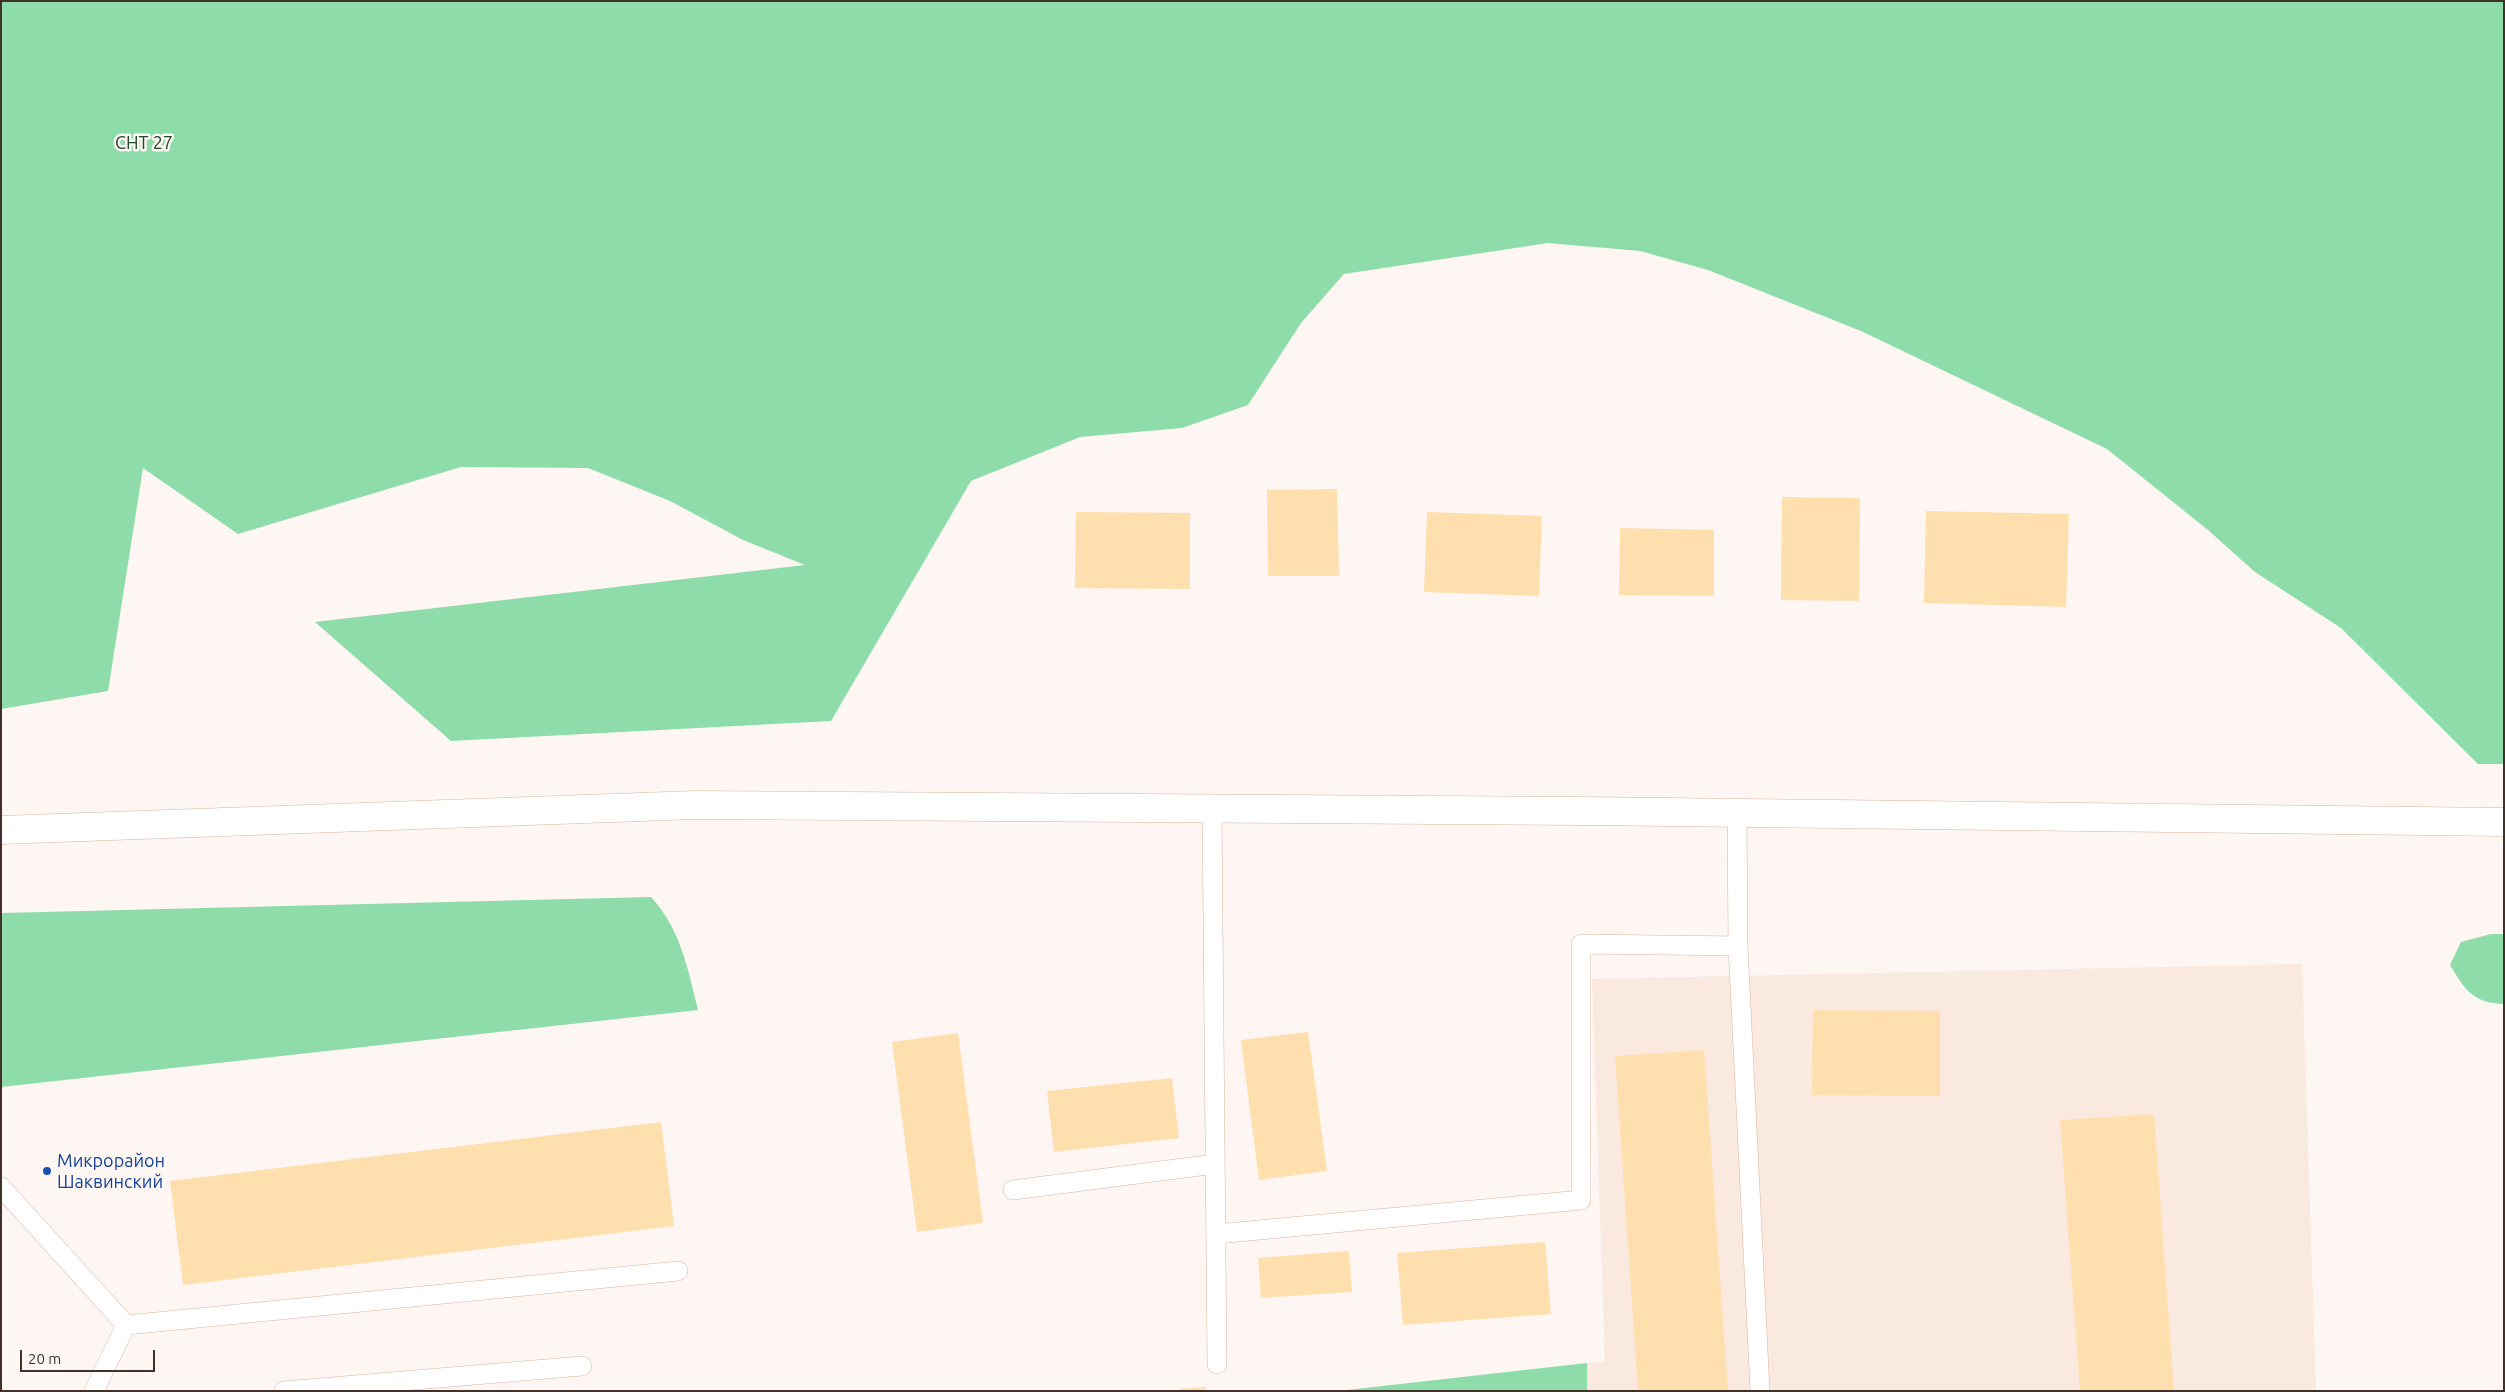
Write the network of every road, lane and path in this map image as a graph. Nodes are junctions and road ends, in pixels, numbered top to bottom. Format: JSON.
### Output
{"nodes":[{"id":1,"x":1212,"y":808,"type":"junction"},
{"id":2,"x":1737,"y":812,"type":"junction"},
{"id":3,"x":2504,"y":822,"type":"edge"},
{"id":4,"x":1,"y":830,"type":"edge"},
{"id":5,"x":1738,"y":946,"type":"junction"},
{"id":6,"x":1215,"y":1164,"type":"junction"},
{"id":7,"x":1,"y":1187,"type":"edge"},
{"id":8,"x":1013,"y":1190,"type":"dead end"},
{"id":9,"x":1216,"y":1234,"type":"junction"},
{"id":10,"x":678,"y":1271,"type":"dead end"},
{"id":11,"x":126,"y":1325,"type":"junction"},
{"id":12,"x":1217,"y":1364,"type":"dead end"},
{"id":13,"x":582,"y":1366,"type":"dead end"},
{"id":14,"x":94,"y":1391,"type":"edge"},
{"id":15,"x":284,"y":1391,"type":"edge"},
{"id":16,"x":1760,"y":1391,"type":"edge"}],
"edges":[{"from":1,"to":2,"type":"street"},
{"from":1,"to":4,"type":"street"},
{"from":1,"to":6,"type":"lane"},
{"from":2,"to":3,"type":"street"},
{"from":2,"to":5,"type":"lane"},
{"from":5,"to":9,"type":"lane"},
{"from":5,"to":16,"type":"lane"},
{"from":6,"to":8,"type":"lane"},
{"from":6,"to":9,"type":"lane"},
{"from":7,"to":11,"type":"lane"},
{"from":9,"to":12,"type":"lane"},
{"from":10,"to":11,"type":"lane"},
{"from":11,"to":14,"type":"lane"},
{"from":13,"to":15,"type":"lane"}]}
